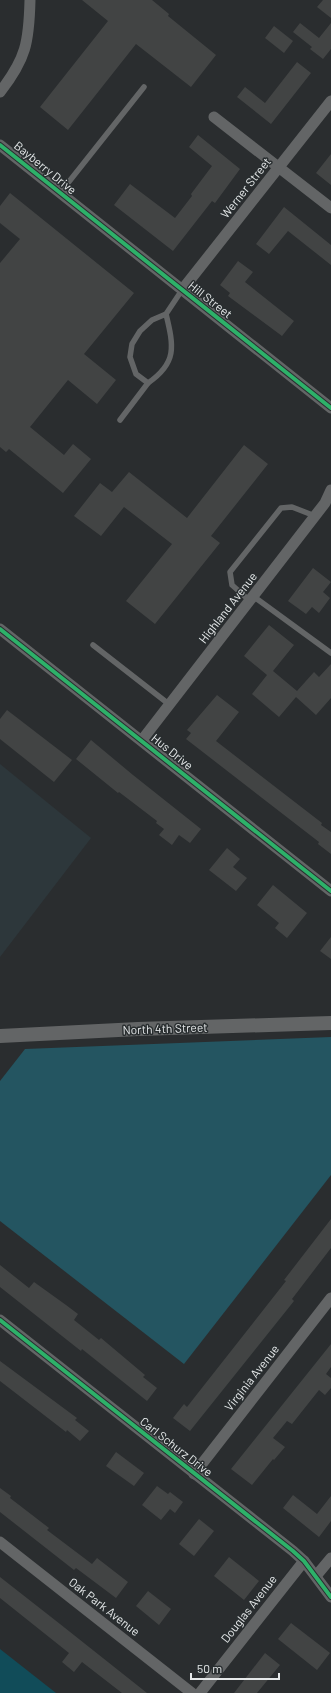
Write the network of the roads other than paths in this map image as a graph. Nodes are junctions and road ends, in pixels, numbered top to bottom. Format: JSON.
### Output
{"nodes":[{"id":1,"x":30,"y":0,"type":"edge"},
{"id":2,"x":144,"y":88,"type":"dead end"},
{"id":3,"x":0,"y":92,"type":"edge"},
{"id":4,"x":331,"y":101,"type":"edge"},
{"id":5,"x":214,"y":117,"type":"dead end"},
{"id":6,"x":0,"y":145,"type":"edge"},
{"id":7,"x":279,"y":166,"type":"junction"},
{"id":8,"x":60,"y":193,"type":"junction"},
{"id":9,"x":78,"y":207,"type":"joint"},
{"id":10,"x":331,"y":208,"type":"edge"},
{"id":11,"x":182,"y":290,"type":"junction"},
{"id":12,"x":166,"y":314,"type":"junction"},
{"id":13,"x":148,"y":383,"type":"junction"},
{"id":14,"x":331,"y":408,"type":"edge"},
{"id":15,"x":120,"y":420,"type":"dead end"},
{"id":16,"x":331,"y":490,"type":"edge"},
{"id":17,"x":315,"y":516,"type":"junction"},
{"id":18,"x":252,"y":599,"type":"junction"},
{"id":19,"x":0,"y":629,"type":"edge"},
{"id":20,"x":93,"y":645,"type":"dead end"},
{"id":21,"x":331,"y":653,"type":"edge"},
{"id":22,"x":170,"y":705,"type":"junction"},
{"id":23,"x":142,"y":740,"type":"junction"},
{"id":24,"x":331,"y":891,"type":"edge"},
{"id":25,"x":331,"y":1023,"type":"edge"},
{"id":26,"x":0,"y":1036,"type":"edge"},
{"id":27,"x":331,"y":1298,"type":"edge"},
{"id":28,"x":0,"y":1320,"type":"edge"},
{"id":29,"x":194,"y":1474,"type":"junction"},
{"id":30,"x":0,"y":1542,"type":"edge"},
{"id":31,"x":331,"y":1558,"type":"edge"},
{"id":32,"x":304,"y":1561,"type":"junction"},
{"id":33,"x":316,"y":1576,"type":"junction"},
{"id":34,"x":331,"y":1597,"type":"edge"},
{"id":35,"x":192,"y":1693,"type":"edge"},
{"id":36,"x":200,"y":1693,"type":"edge"}],
"edges":[{"from":1,"to":3,"type":"street"},
{"from":2,"to":8,"type":"lane"},
{"from":4,"to":7,"type":"street","name":"Werner Street"},
{"from":5,"to":7,"type":"street"},
{"from":6,"to":8,"type":"street","name":"Bayberry Drive"},
{"from":7,"to":10,"type":"street"},
{"from":7,"to":11,"type":"street","name":"Werner Street"},
{"from":8,"to":9,"type":"street","name":"Bayberry Drive"},
{"from":9,"to":11,"type":"street","name":"Hill Street"},
{"from":11,"to":12,"type":"lane"},
{"from":11,"to":14,"type":"street","name":"Hill Street"},
{"from":12,"to":13,"type":"lane"},
{"from":12,"to":13,"type":"lane"},
{"from":13,"to":15,"type":"lane"},
{"from":16,"to":17,"type":"street","name":"Highland Avenue"},
{"from":17,"to":18,"type":"street","name":"Highland Avenue"},
{"from":17,"to":18,"type":"lane"},
{"from":18,"to":21,"type":"lane"},
{"from":18,"to":22,"type":"street","name":"Highland Avenue"},
{"from":19,"to":23,"type":"street","name":"Hus Drive"},
{"from":20,"to":22,"type":"lane"},
{"from":22,"to":23,"type":"street","name":"Highland Avenue"},
{"from":23,"to":24,"type":"street","name":"Hus Drive"},
{"from":25,"to":26,"type":"street","name":"North 4th Street"},
{"from":27,"to":29,"type":"street","name":"Virginia Avenue"},
{"from":28,"to":29,"type":"street","name":"Carl Schurz Drive"},
{"from":29,"to":32,"type":"street","name":"Carl Schurz Drive"},
{"from":30,"to":35,"type":"street","name":"Oak Park Avenue"},
{"from":31,"to":33,"type":"street"},
{"from":32,"to":33,"type":"street","name":"Carl Schurz Drive"},
{"from":32,"to":36,"type":"street","name":"Douglas Avenue"},
{"from":33,"to":34,"type":"street","name":"Carl Schurz Drive"}]}
